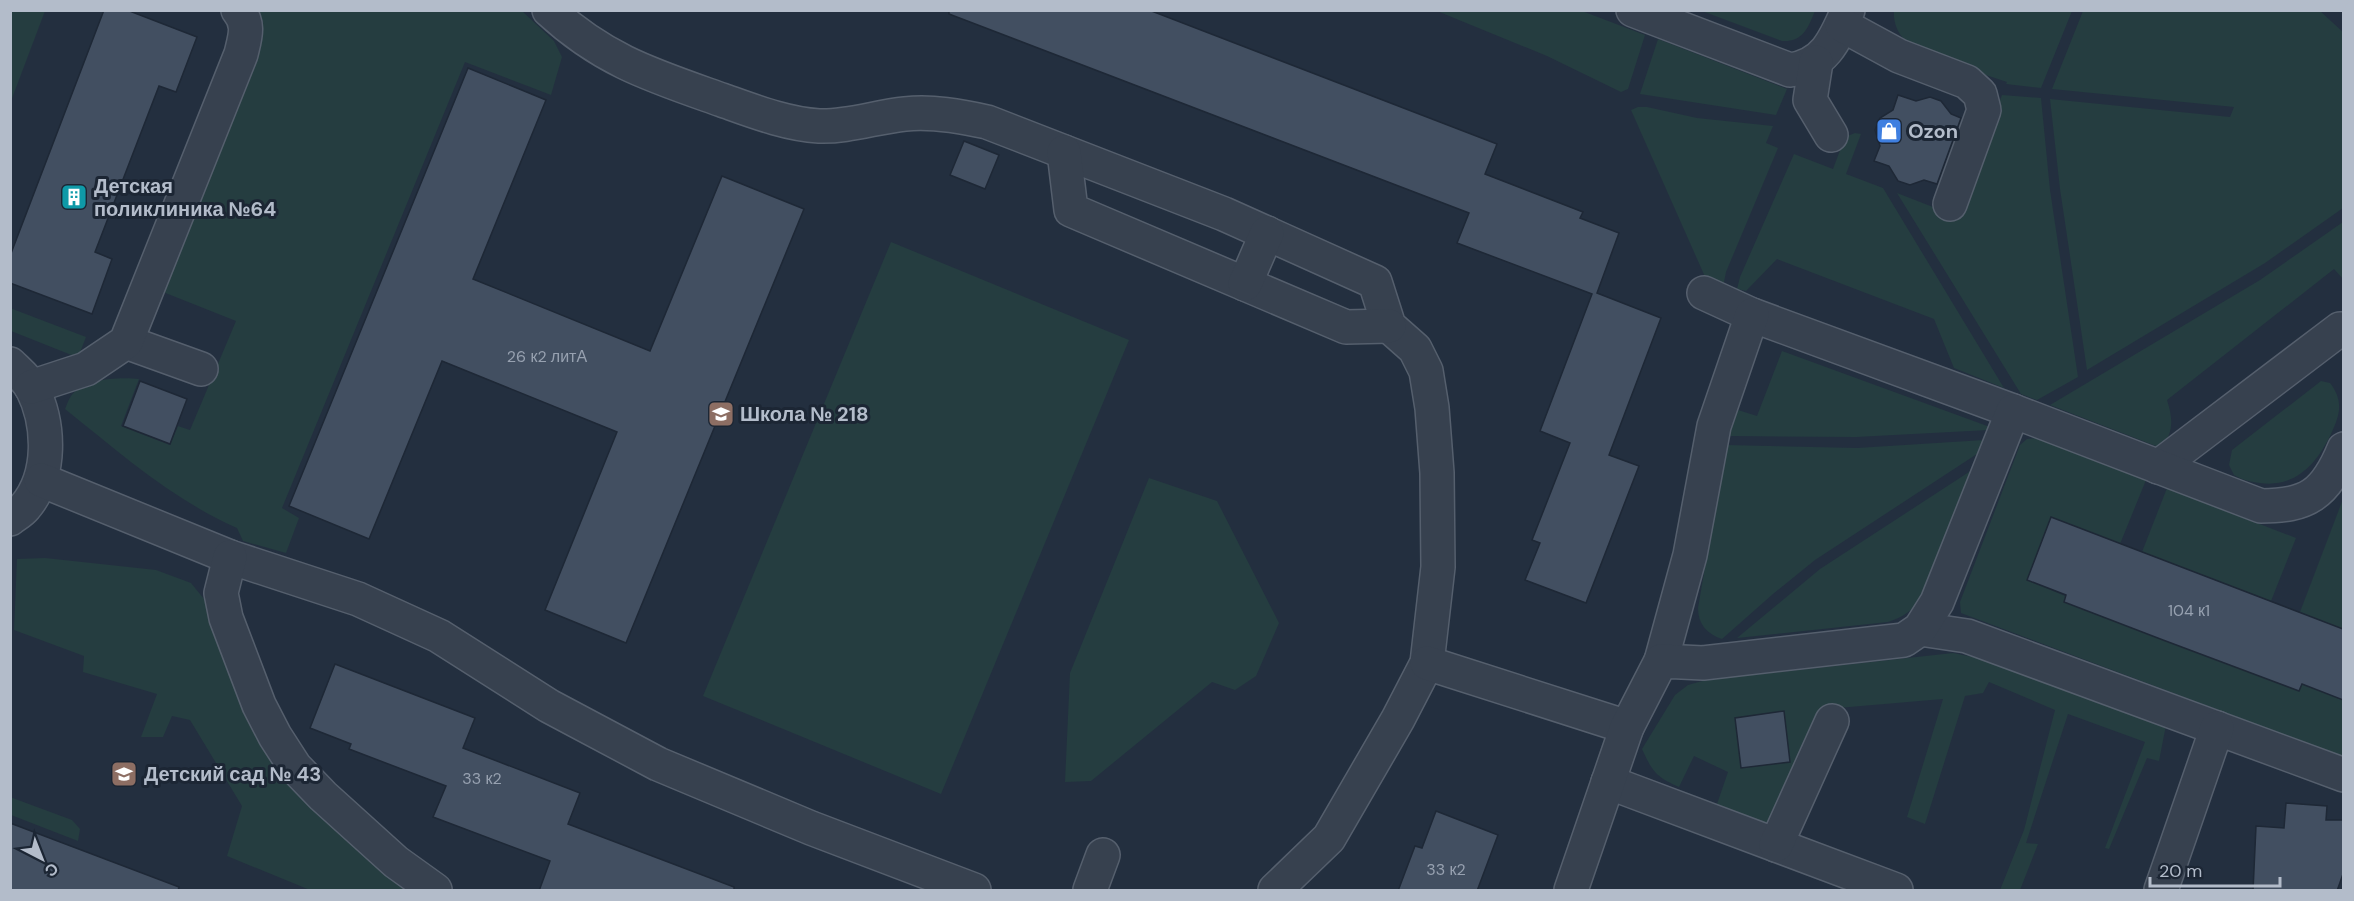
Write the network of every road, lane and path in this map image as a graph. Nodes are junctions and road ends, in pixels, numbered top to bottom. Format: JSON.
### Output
{"nodes":[{"id":1,"x":238,"y":10,"type":"edge"},
{"id":2,"x":549,"y":10,"type":"edge"},
{"id":3,"x":1633,"y":10,"type":"edge"},
{"id":4,"x":1845,"y":18,"type":"edge"},
{"id":5,"x":1816,"y":62,"type":"junction"},
{"id":6,"x":1831,"y":135,"type":"dead end"},
{"id":7,"x":1064,"y":152,"type":"junction"},
{"id":8,"x":1950,"y":204,"type":"dead end"},
{"id":9,"x":1266,"y":233,"type":"junction"},
{"id":10,"x":1245,"y":284,"type":"junction"},
{"id":11,"x":1704,"y":293,"type":"dead end"},
{"id":12,"x":1752,"y":315,"type":"junction"},
{"id":13,"x":1389,"y":326,"type":"junction"},
{"id":14,"x":2343,"y":329,"type":"edge"},
{"id":15,"x":126,"y":342,"type":"junction"},
{"id":16,"x":201,"y":369,"type":"dead end"},
{"id":17,"x":21,"y":375,"type":"edge"},
{"id":18,"x":2013,"y":411,"type":"junction"},
{"id":19,"x":2343,"y":449,"type":"edge"},
{"id":20,"x":2158,"y":466,"type":"junction"},
{"id":21,"x":40,"y":480,"type":"junction"},
{"id":22,"x":10,"y":519,"type":"edge"},
{"id":23,"x":230,"y":557,"type":"junction"},
{"id":24,"x":1920,"y":629,"type":"junction"},
{"id":25,"x":1661,"y":661,"type":"junction"},
{"id":26,"x":1427,"y":663,"type":"junction"},
{"id":27,"x":1832,"y":721,"type":"dead end"},
{"id":28,"x":1627,"y":727,"type":"junction"},
{"id":29,"x":2217,"y":728,"type":"junction"},
{"id":30,"x":2343,"y":775,"type":"edge"},
{"id":31,"x":1608,"y":782,"type":"junction"},
{"id":32,"x":1776,"y":845,"type":"junction"},
{"id":33,"x":1103,"y":855,"type":"dead end"},
{"id":34,"x":435,"y":891,"type":"edge"},
{"id":35,"x":974,"y":891,"type":"edge"},
{"id":36,"x":1090,"y":891,"type":"edge"},
{"id":37,"x":1275,"y":891,"type":"edge"},
{"id":38,"x":1571,"y":891,"type":"edge"},
{"id":39,"x":1896,"y":891,"type":"edge"},
{"id":40,"x":2162,"y":891,"type":"edge"}],
"edges":[{"from":1,"to":15,"type":"lane"},
{"from":2,"to":7,"type":"lane"},
{"from":3,"to":5,"type":"lane"},
{"from":4,"to":5,"type":"lane"},
{"from":4,"to":8,"type":"lane"},
{"from":5,"to":6,"type":"lane"},
{"from":7,"to":9,"type":"lane"},
{"from":7,"to":10,"type":"lane"},
{"from":9,"to":10,"type":"lane"},
{"from":9,"to":13,"type":"lane"},
{"from":10,"to":13,"type":"lane"},
{"from":11,"to":12,"type":"lane"},
{"from":12,"to":18,"type":"lane"},
{"from":12,"to":25,"type":"lane"},
{"from":13,"to":26,"type":"lane"},
{"from":14,"to":20,"type":"lane"},
{"from":15,"to":16,"type":"lane"},
{"from":15,"to":17,"type":"lane"},
{"from":17,"to":21,"type":"lane"},
{"from":18,"to":20,"type":"lane"},
{"from":18,"to":24,"type":"lane"},
{"from":19,"to":20,"type":"lane"},
{"from":21,"to":22,"type":"lane"},
{"from":21,"to":23,"type":"lane"},
{"from":23,"to":34,"type":"lane"},
{"from":23,"to":35,"type":"lane"},
{"from":24,"to":25,"type":"lane"},
{"from":24,"to":29,"type":"lane"},
{"from":25,"to":28,"type":"lane"},
{"from":26,"to":28,"type":"lane"},
{"from":26,"to":37,"type":"lane"},
{"from":27,"to":32,"type":"lane"},
{"from":28,"to":31,"type":"lane"},
{"from":29,"to":30,"type":"lane"},
{"from":29,"to":40,"type":"lane"},
{"from":31,"to":32,"type":"lane"},
{"from":31,"to":38,"type":"lane"},
{"from":32,"to":39,"type":"lane"},
{"from":33,"to":36,"type":"lane"}]}
